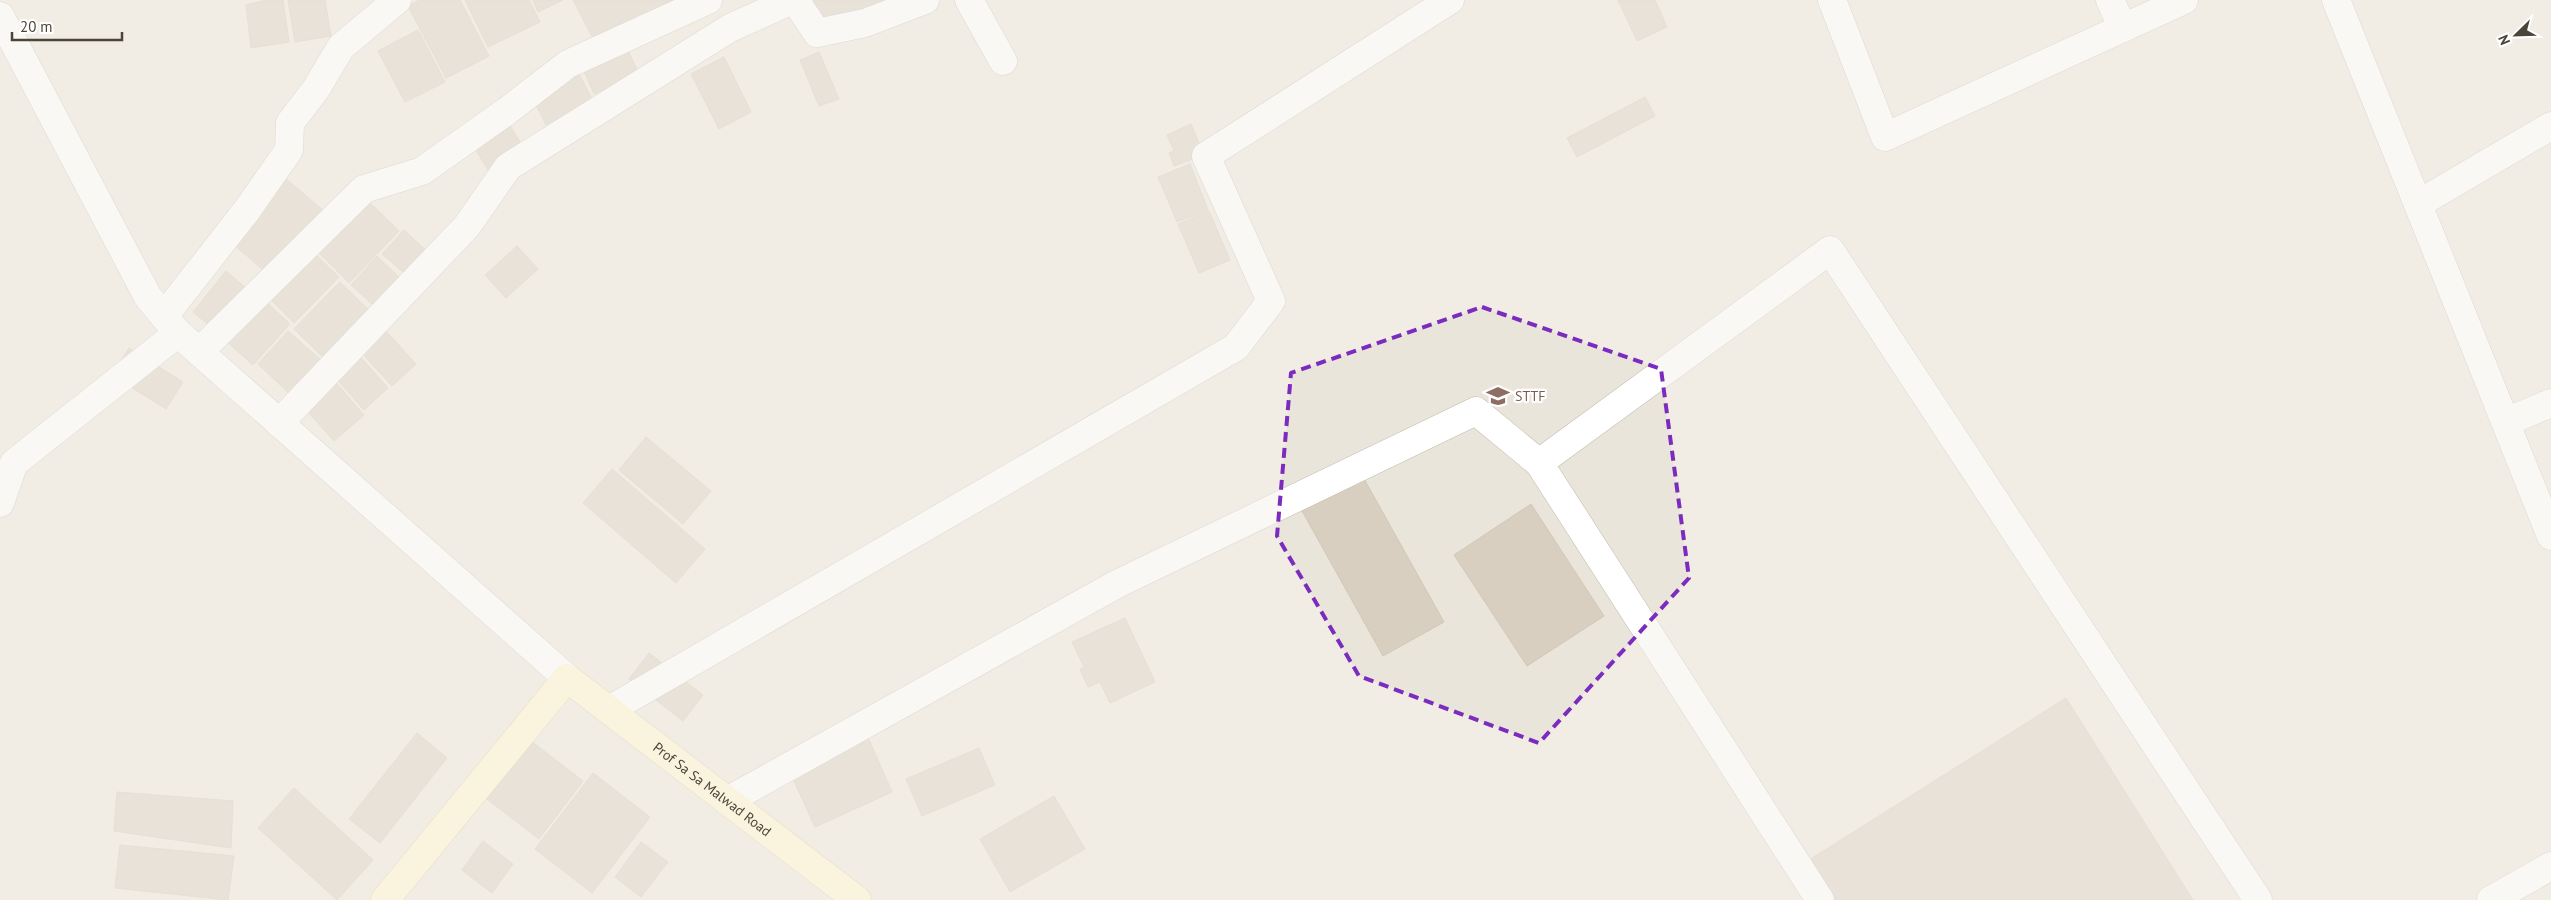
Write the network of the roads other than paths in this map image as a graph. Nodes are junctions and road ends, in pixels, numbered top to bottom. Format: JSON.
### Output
{"nodes":[{"id":1,"x":397,"y":0,"type":"edge"},
{"id":2,"x":708,"y":0,"type":"edge"},
{"id":3,"x":794,"y":0,"type":"edge"},
{"id":4,"x":925,"y":0,"type":"edge"},
{"id":5,"x":969,"y":0,"type":"edge"},
{"id":6,"x":1450,"y":0,"type":"edge"},
{"id":7,"x":1832,"y":0,"type":"edge"},
{"id":8,"x":2110,"y":0,"type":"edge"},
{"id":9,"x":2184,"y":0,"type":"edge"},
{"id":10,"x":2336,"y":0,"type":"edge"},
{"id":11,"x":0,"y":16,"type":"edge"},
{"id":12,"x":2123,"y":28,"type":"junction"},
{"id":13,"x":1003,"y":61,"type":"dead end"},
{"id":14,"x":2551,"y":126,"type":"edge"},
{"id":15,"x":2418,"y":204,"type":"junction"},
{"id":16,"x":171,"y":324,"type":"junction"},
{"id":17,"x":200,"y":352,"type":"junction"},
{"id":18,"x":2551,"y":403,"type":"edge"},
{"id":19,"x":2506,"y":422,"type":"junction"},
{"id":20,"x":279,"y":423,"type":"junction"},
{"id":21,"x":1539,"y":463,"type":"junction"},
{"id":22,"x":0,"y":503,"type":"edge"},
{"id":23,"x":2551,"y":536,"type":"edge"},
{"id":24,"x":567,"y":678,"type":"junction"},
{"id":25,"x":609,"y":710,"type":"junction"},
{"id":26,"x":727,"y":801,"type":"junction"},
{"id":27,"x":2551,"y":866,"type":"edge"},
{"id":28,"x":386,"y":900,"type":"edge"},
{"id":29,"x":857,"y":900,"type":"edge"},
{"id":30,"x":1820,"y":900,"type":"edge"},
{"id":31,"x":2258,"y":900,"type":"edge"},
{"id":32,"x":2491,"y":900,"type":"edge"}],
"edges":[{"from":1,"to":16,"type":"street"},
{"from":2,"to":17,"type":"street"},
{"from":3,"to":4,"type":"street"},
{"from":3,"to":20,"type":"street"},
{"from":5,"to":13,"type":"street"},
{"from":6,"to":25,"type":"street"},
{"from":7,"to":12,"type":"street"},
{"from":8,"to":12,"type":"street"},
{"from":9,"to":12,"type":"street"},
{"from":10,"to":15,"type":"street"},
{"from":11,"to":16,"type":"street"},
{"from":14,"to":15,"type":"street"},
{"from":15,"to":19,"type":"street"},
{"from":16,"to":17,"type":"street"},
{"from":16,"to":22,"type":"street"},
{"from":17,"to":20,"type":"street"},
{"from":18,"to":19,"type":"street"},
{"from":19,"to":23,"type":"street"},
{"from":20,"to":24,"type":"street"},
{"from":21,"to":26,"type":"street"},
{"from":21,"to":30,"type":"street"},
{"from":21,"to":31,"type":"street"},
{"from":24,"to":25,"type":"street","name":"Prof Sa Sa Malwad Road"},
{"from":24,"to":28,"type":"street"},
{"from":25,"to":26,"type":"street","name":"Prof Sa Sa Malwad Road"},
{"from":26,"to":29,"type":"street","name":"Prof Sa Sa Malwad Road"},
{"from":27,"to":32,"type":"street"}]}
